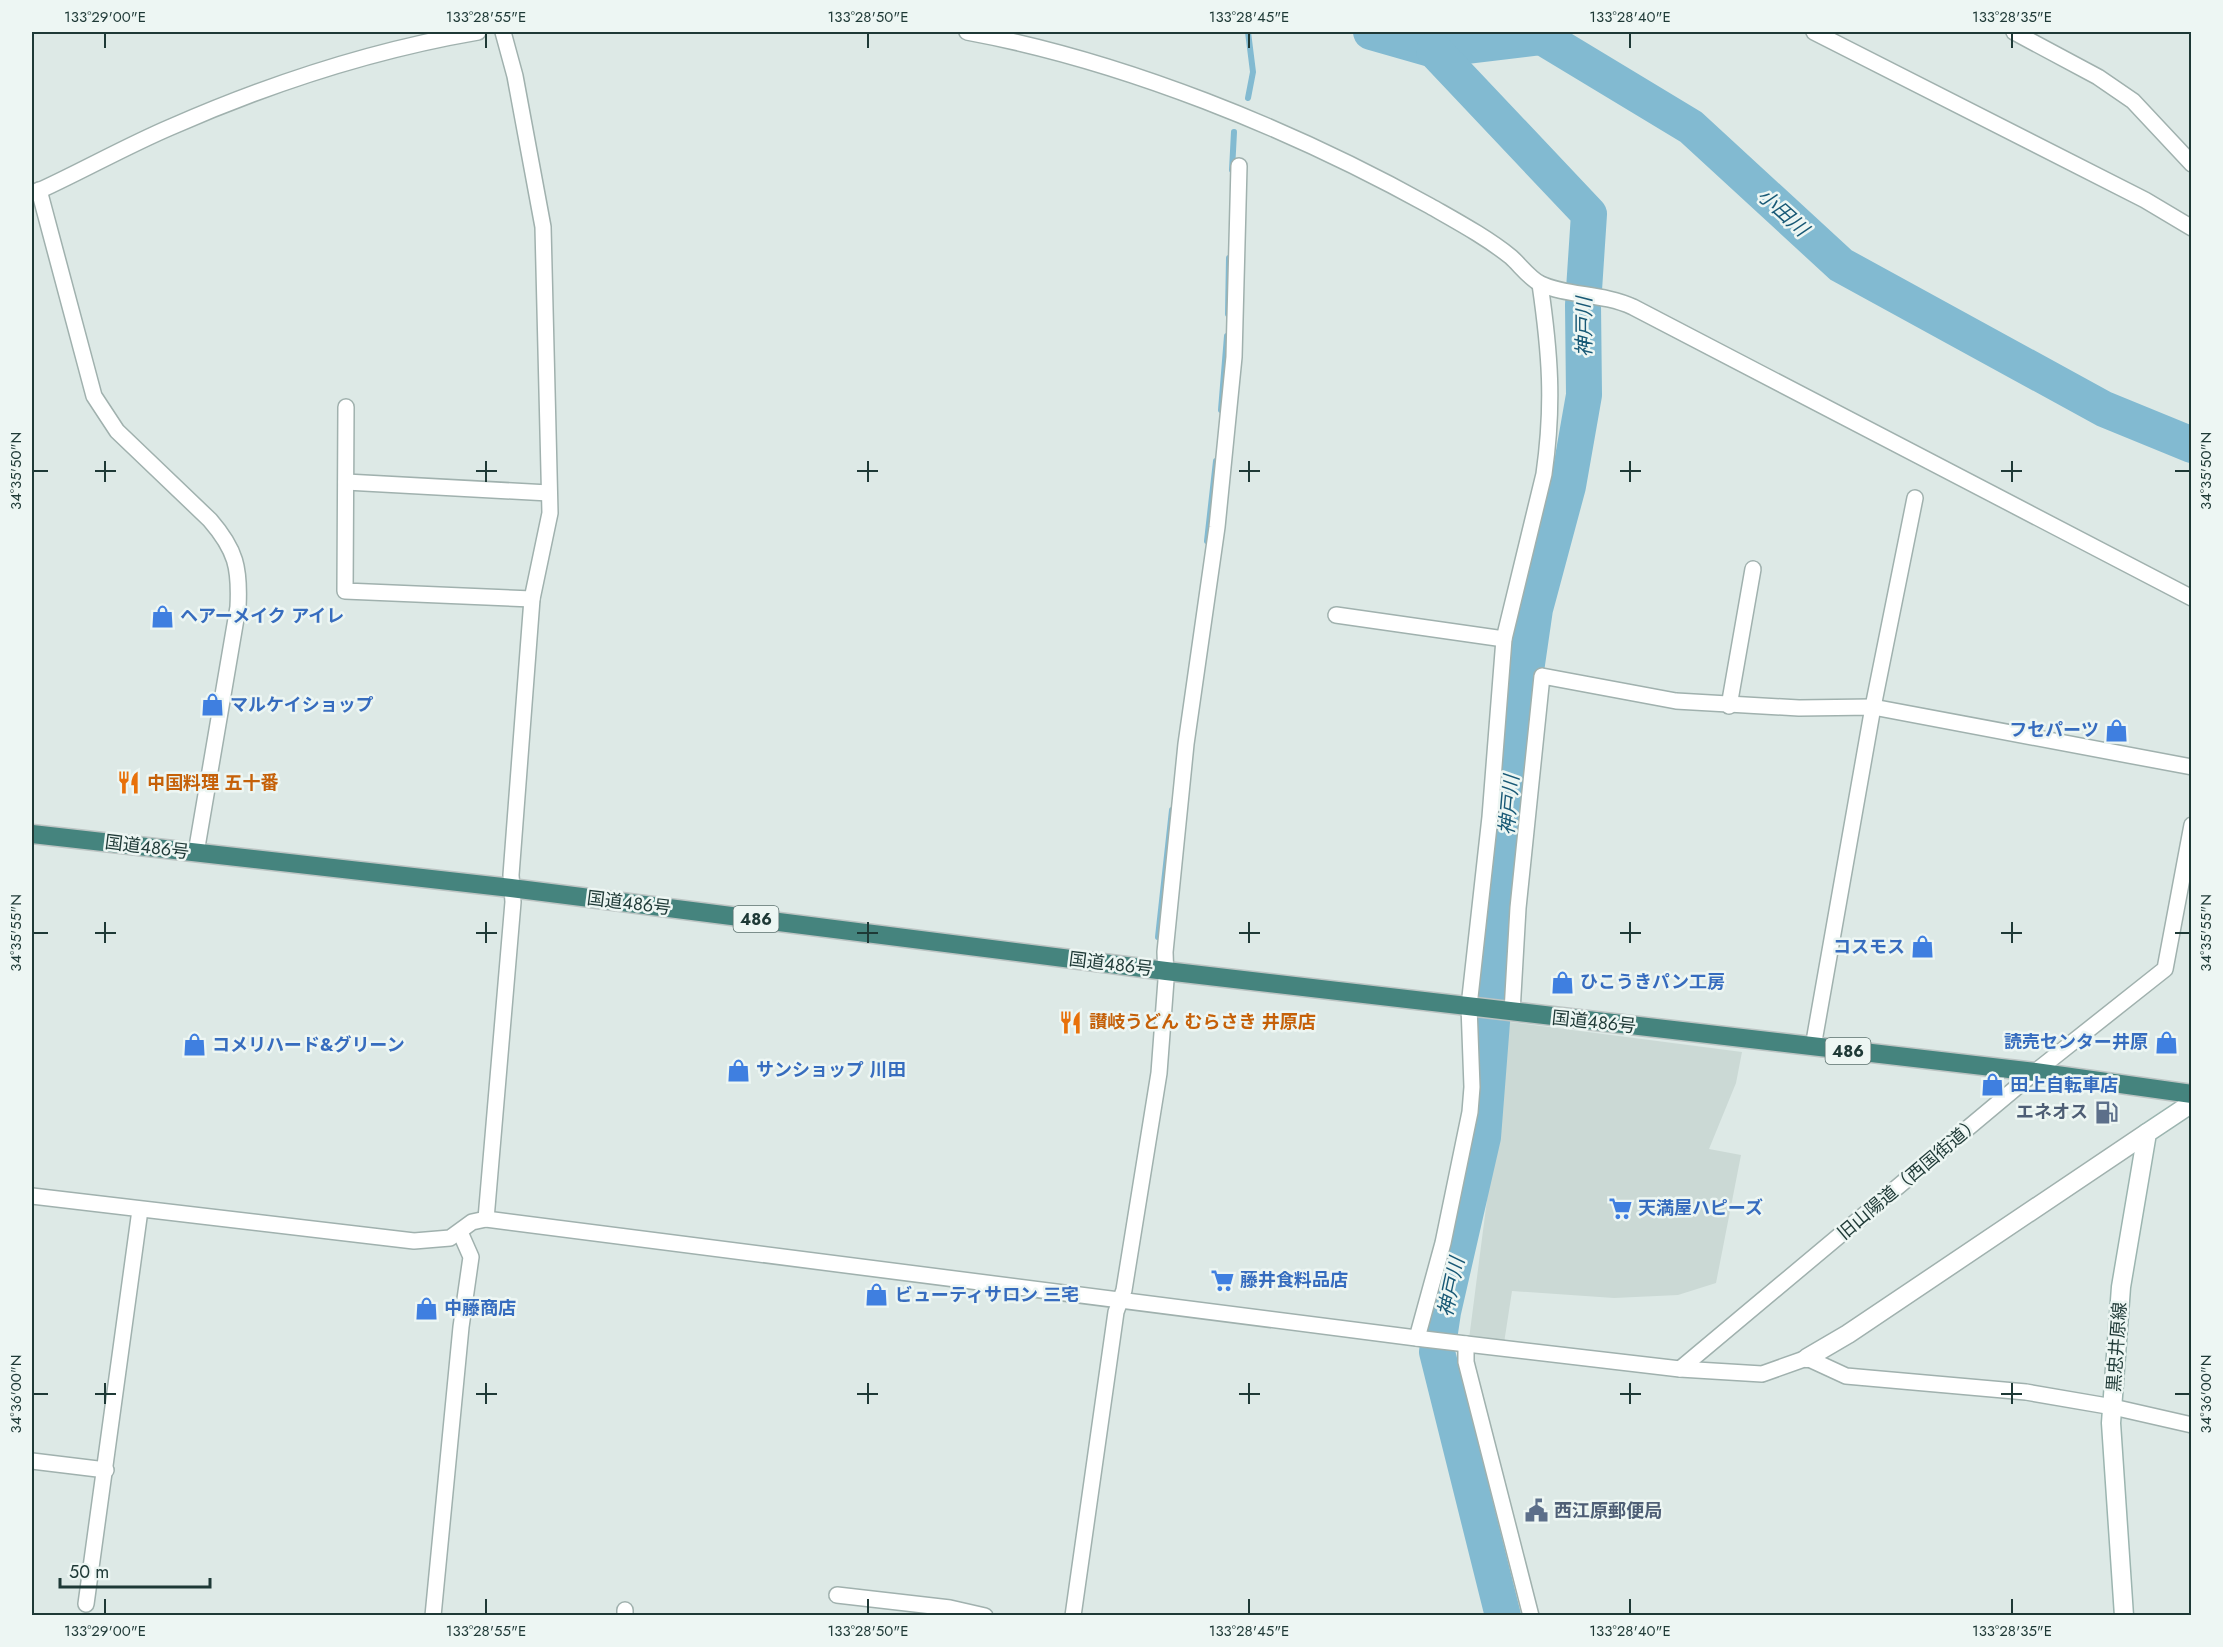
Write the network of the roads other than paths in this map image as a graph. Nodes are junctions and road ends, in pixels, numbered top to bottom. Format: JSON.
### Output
{"nodes":[{"id":1,"x":478,"y":32,"type":"edge"},
{"id":2,"x":503,"y":32,"type":"edge"},
{"id":3,"x":967,"y":32,"type":"edge"},
{"id":4,"x":1814,"y":32,"type":"edge"},
{"id":5,"x":2014,"y":32,"type":"edge"},
{"id":6,"x":2192,"y":164,"type":"edge"},
{"id":7,"x":1239,"y":166,"type":"dead end"},
{"id":8,"x":35,"y":192,"type":"edge"},
{"id":9,"x":2192,"y":228,"type":"edge"},
{"id":10,"x":1547,"y":286,"type":"junction"},
{"id":11,"x":346,"y":407,"type":"dead end"},
{"id":12,"x":346,"y":482,"type":"junction"},
{"id":13,"x":549,"y":493,"type":"junction"},
{"id":14,"x":1915,"y":498,"type":"dead end"},
{"id":15,"x":1753,"y":569,"type":"dead end"},
{"id":16,"x":2192,"y":598,"type":"edge"},
{"id":17,"x":532,"y":599,"type":"junction"},
{"id":18,"x":1336,"y":615,"type":"dead end"},
{"id":19,"x":1504,"y":639,"type":"junction"},
{"id":20,"x":1729,"y":706,"type":"junction"},
{"id":21,"x":1873,"y":707,"type":"junction"},
{"id":22,"x":2192,"y":767,"type":"edge"},
{"id":23,"x":2192,"y":825,"type":"edge"},
{"id":24,"x":32,"y":834,"type":"edge"},
{"id":25,"x":196,"y":853,"type":"junction"},
{"id":26,"x":511,"y":888,"type":"junction"},
{"id":27,"x":1166,"y":971,"type":"junction"},
{"id":28,"x":1474,"y":1007,"type":"junction"},
{"id":29,"x":1508,"y":1012,"type":"junction"},
{"id":30,"x":1813,"y":1047,"type":"junction"},
{"id":31,"x":2035,"y":1072,"type":"junction"},
{"id":32,"x":2192,"y":1094,"type":"edge"},
{"id":33,"x":2192,"y":1103,"type":"edge"},
{"id":34,"x":2147,"y":1134,"type":"junction"},
{"id":35,"x":32,"y":1196,"type":"edge"},
{"id":36,"x":140,"y":1210,"type":"junction"},
{"id":37,"x":486,"y":1218,"type":"junction"},
{"id":38,"x":460,"y":1232,"type":"junction"},
{"id":39,"x":1120,"y":1300,"type":"junction"},
{"id":40,"x":1420,"y":1339,"type":"junction"},
{"id":41,"x":1460,"y":1343,"type":"junction"},
{"id":42,"x":1807,"y":1358,"type":"junction"},
{"id":43,"x":1680,"y":1369,"type":"junction"},
{"id":44,"x":2113,"y":1407,"type":"junction"},
{"id":45,"x":2192,"y":1425,"type":"edge"},
{"id":46,"x":32,"y":1461,"type":"edge"},
{"id":47,"x":106,"y":1470,"type":"junction"},
{"id":48,"x":837,"y":1595,"type":"dead end"},
{"id":49,"x":86,"y":1604,"type":"dead end"},
{"id":50,"x":433,"y":1616,"type":"edge"},
{"id":51,"x":985,"y":1616,"type":"edge"},
{"id":52,"x":1073,"y":1616,"type":"edge"},
{"id":53,"x":1531,"y":1616,"type":"edge"},
{"id":54,"x":2124,"y":1616,"type":"edge"}],
"edges":[{"from":1,"to":8,"type":"street"},
{"from":2,"to":13,"type":"street"},
{"from":3,"to":10,"type":"street"},
{"from":4,"to":9,"type":"street"},
{"from":5,"to":6,"type":"street"},
{"from":7,"to":27,"type":"street"},
{"from":8,"to":25,"type":"street"},
{"from":10,"to":16,"type":"street"},
{"from":10,"to":19,"type":"street"},
{"from":11,"to":12,"type":"street"},
{"from":12,"to":13,"type":"street"},
{"from":12,"to":17,"type":"street"},
{"from":13,"to":17,"type":"street"},
{"from":14,"to":21,"type":"street"},
{"from":15,"to":20,"type":"street"},
{"from":17,"to":26,"type":"street"},
{"from":18,"to":19,"type":"street"},
{"from":19,"to":28,"type":"street"},
{"from":20,"to":21,"type":"street"},
{"from":20,"to":29,"type":"street"},
{"from":21,"to":22,"type":"street"},
{"from":21,"to":30,"type":"street"},
{"from":23,"to":31,"type":"street","name":"旧山陽道（西国街道）"},
{"from":24,"to":25,"type":"highway","name":"国道486号","number":"486"},
{"from":25,"to":26,"type":"highway","name":"国道486号","number":"486"},
{"from":26,"to":27,"type":"highway","name":"国道486号","number":"486"},
{"from":26,"to":37,"type":"street"},
{"from":27,"to":28,"type":"highway","name":"国道486号","number":"486"},
{"from":27,"to":39,"type":"street"},
{"from":28,"to":29,"type":"highway","name":"国道486号","number":"486"},
{"from":28,"to":40,"type":"street"},
{"from":29,"to":30,"type":"highway","name":"国道486号","number":"486"},
{"from":30,"to":31,"type":"highway","name":"国道486号","number":"486"},
{"from":31,"to":32,"type":"highway","name":"国道486号","number":"486"},
{"from":31,"to":43,"type":"street","name":"旧山陽道（西国街道）"},
{"from":33,"to":34,"type":"main road"},
{"from":34,"to":42,"type":"main road"},
{"from":34,"to":44,"type":"main road","name":"黒忠井原線"},
{"from":35,"to":36,"type":"street"},
{"from":36,"to":38,"type":"street"},
{"from":36,"to":47,"type":"street"},
{"from":37,"to":38,"type":"street"},
{"from":37,"to":39,"type":"street"},
{"from":38,"to":50,"type":"street"},
{"from":39,"to":40,"type":"street"},
{"from":39,"to":52,"type":"street"},
{"from":40,"to":41,"type":"street"},
{"from":41,"to":43,"type":"street"},
{"from":41,"to":53,"type":"street"},
{"from":42,"to":43,"type":"street"},
{"from":42,"to":44,"type":"street"},
{"from":44,"to":45,"type":"street"},
{"from":44,"to":54,"type":"main road","name":"黒忠井原線"},
{"from":46,"to":47,"type":"street"},
{"from":47,"to":49,"type":"street"},
{"from":48,"to":51,"type":"street"}]}
